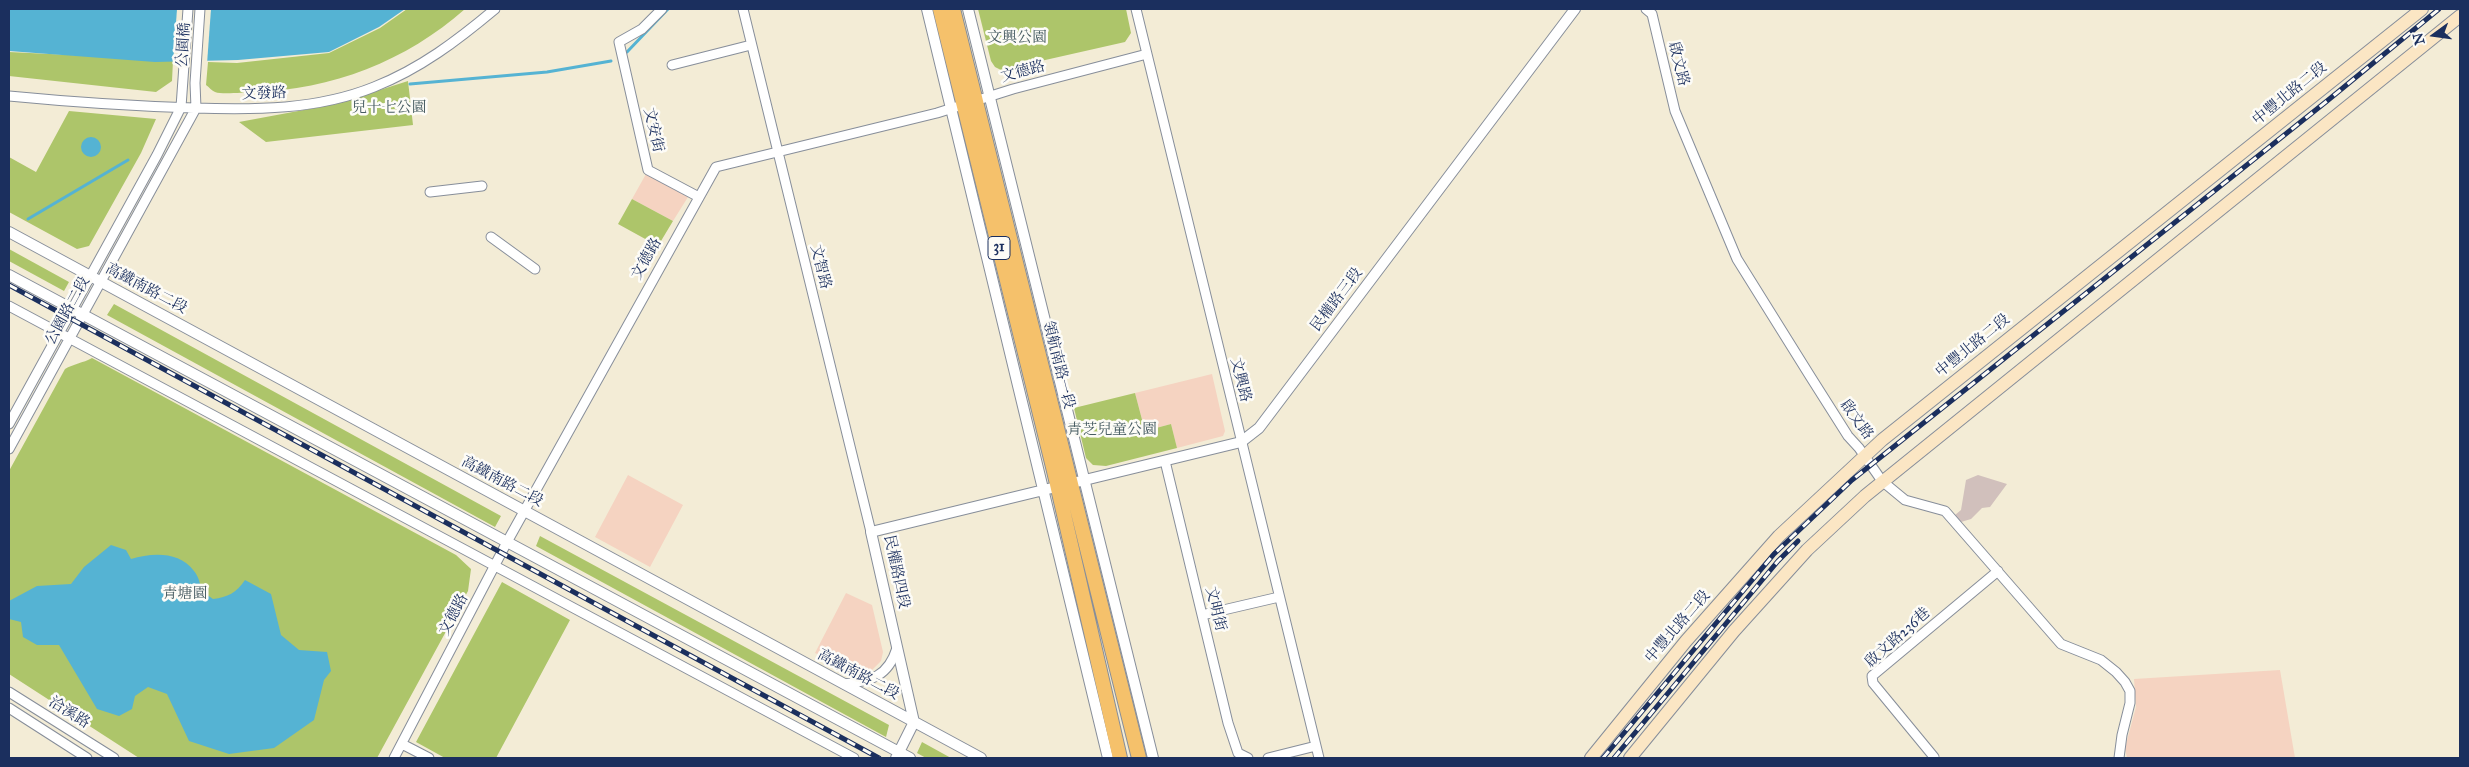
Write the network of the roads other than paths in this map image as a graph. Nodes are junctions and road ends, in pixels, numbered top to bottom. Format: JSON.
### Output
{"nodes":[{"id":1,"x":188,"y":9,"type":"edge"},
{"id":2,"x":200,"y":9,"type":"edge"},
{"id":3,"x":495,"y":9,"type":"edge"},
{"id":4,"x":662,"y":9,"type":"edge"},
{"id":5,"x":743,"y":9,"type":"edge"},
{"id":6,"x":927,"y":9,"type":"edge"},
{"id":7,"x":940,"y":9,"type":"edge"},
{"id":8,"x":953,"y":9,"type":"edge"},
{"id":9,"x":968,"y":9,"type":"edge"},
{"id":10,"x":1136,"y":9,"type":"edge"},
{"id":11,"x":1574,"y":9,"type":"edge"},
{"id":12,"x":1646,"y":9,"type":"edge"},
{"id":13,"x":2422,"y":9,"type":"edge"},
{"id":14,"x":2460,"y":16,"type":"edge"},
{"id":15,"x":751,"y":46,"type":"junction"},
{"id":16,"x":1147,"y":54,"type":"junction"},
{"id":17,"x":672,"y":65,"type":"dead end"},
{"id":18,"x":9,"y":96,"type":"edge"},
{"id":19,"x":989,"y":96,"type":"junction"},
{"id":20,"x":970,"y":102,"type":"junction"},
{"id":21,"x":181,"y":108,"type":"junction"},
{"id":22,"x":196,"y":108,"type":"junction"},
{"id":23,"x":950,"y":108,"type":"junction"},
{"id":24,"x":778,"y":152,"type":"junction"},
{"id":25,"x":482,"y":186,"type":"dead end"},
{"id":26,"x":430,"y":192,"type":"dead end"},
{"id":27,"x":698,"y":196,"type":"junction"},
{"id":28,"x":9,"y":232,"type":"edge"},
{"id":29,"x":491,"y":237,"type":"dead end"},
{"id":30,"x":535,"y":269,"type":"dead end"},
{"id":31,"x":9,"y":275,"type":"edge"},
{"id":32,"x":89,"y":276,"type":"junction"},
{"id":33,"x":100,"y":282,"type":"junction"},
{"id":34,"x":9,"y":306,"type":"edge"},
{"id":35,"x":71,"y":309,"type":"junction"},
{"id":36,"x":82,"y":314,"type":"junction"},
{"id":37,"x":58,"y":333,"type":"junction"},
{"id":38,"x":69,"y":338,"type":"junction"},
{"id":39,"x":9,"y":424,"type":"edge"},
{"id":40,"x":1241,"y":442,"type":"junction"},
{"id":41,"x":9,"y":449,"type":"edge"},
{"id":42,"x":1865,"y":457,"type":"junction"},
{"id":43,"x":1165,"y":460,"type":"junction"},
{"id":44,"x":1882,"y":481,"type":"junction"},
{"id":45,"x":1071,"y":484,"type":"junction"},
{"id":46,"x":1044,"y":490,"type":"junction"},
{"id":47,"x":525,"y":511,"type":"junction"},
{"id":48,"x":872,"y":532,"type":"junction"},
{"id":49,"x":507,"y":542,"type":"junction"},
{"id":50,"x":495,"y":566,"type":"junction"},
{"id":51,"x":1998,"y":571,"type":"junction"},
{"id":52,"x":1279,"y":597,"type":"junction"},
{"id":53,"x":1202,"y":616,"type":"junction"},
{"id":54,"x":897,"y":648,"type":"junction"},
{"id":55,"x":844,"y":684,"type":"junction"},
{"id":56,"x":9,"y":692,"type":"edge"},
{"id":57,"x":9,"y":708,"type":"edge"},
{"id":58,"x":914,"y":722,"type":"junction"},
{"id":59,"x":402,"y":744,"type":"junction"},
{"id":60,"x":1316,"y":746,"type":"junction"},
{"id":61,"x":898,"y":755,"type":"edge"},
{"id":62,"x":1152,"y":756,"type":"edge"},
{"id":63,"x":87,"y":758,"type":"edge"},
{"id":64,"x":114,"y":758,"type":"edge"},
{"id":65,"x":394,"y":758,"type":"edge"},
{"id":66,"x":429,"y":758,"type":"edge"},
{"id":67,"x":854,"y":758,"type":"edge"},
{"id":68,"x":910,"y":758,"type":"edge"},
{"id":69,"x":981,"y":758,"type":"edge"},
{"id":70,"x":1108,"y":758,"type":"edge"},
{"id":71,"x":1120,"y":758,"type":"edge"},
{"id":72,"x":1139,"y":758,"type":"edge"},
{"id":73,"x":1248,"y":758,"type":"edge"},
{"id":74,"x":1268,"y":758,"type":"edge"},
{"id":75,"x":1319,"y":758,"type":"edge"},
{"id":76,"x":1591,"y":758,"type":"edge"},
{"id":77,"x":1630,"y":758,"type":"edge"},
{"id":78,"x":1933,"y":758,"type":"edge"},
{"id":79,"x":2119,"y":758,"type":"edge"}],
"edges":[{"from":1,"to":21,"type":"street","name":"公園橋"},
{"from":2,"to":22,"type":"street","name":"公園橋"},
{"from":3,"to":22,"type":"street","name":"文發路"},
{"from":4,"to":27,"type":"street","name":"文安街"},
{"from":5,"to":15,"type":"street","name":"文智路"},
{"from":6,"to":23,"type":"street","number":"31"},
{"from":7,"to":20,"type":"main road","name":"領航南路一段","number":"31"},
{"from":8,"to":20,"type":"main road","name":"領航南路一段","number":"31"},
{"from":9,"to":19,"type":"street","name":"領航南路一段","number":"31"},
{"from":10,"to":16,"type":"street","name":"文興路"},
{"from":11,"to":40,"type":"street","name":"民權路三段"},
{"from":12,"to":42,"type":"street","name":"啟文路"},
{"from":13,"to":42,"type":"main road","name":"中豐北路二段"},
{"from":14,"to":44,"type":"main road"},
{"from":15,"to":17,"type":"street"},
{"from":15,"to":24,"type":"street","name":"文智路"},
{"from":16,"to":19,"type":"street","name":"文德路"},
{"from":16,"to":40,"type":"street","name":"文興路"},
{"from":18,"to":21,"type":"street","name":"文發路"},
{"from":19,"to":20,"type":"street","name":"文德路"},
{"from":19,"to":45,"type":"street","name":"領航南路一段","number":"31"},
{"from":20,"to":23,"type":"street","name":"文德路"},
{"from":20,"to":45,"type":"main road","name":"領航南路一段","number":"31"},
{"from":21,"to":22,"type":"street","name":"文發路"},
{"from":21,"to":32,"type":"street","name":"公園路二段"},
{"from":22,"to":33,"type":"street","name":"公園路二段"},
{"from":23,"to":24,"type":"street","name":"文德路"},
{"from":23,"to":46,"type":"street","number":"31"},
{"from":24,"to":27,"type":"street","name":"文德路"},
{"from":24,"to":48,"type":"street","name":"文智路"},
{"from":25,"to":26,"type":"street"},
{"from":27,"to":47,"type":"street","name":"文德路"},
{"from":28,"to":32,"type":"street","name":"高鐵南路二段"},
{"from":29,"to":30,"type":"street"},
{"from":31,"to":35,"type":"street"},
{"from":32,"to":33,"type":"street","name":"高鐵南路二段"},
{"from":32,"to":35,"type":"street","name":"公園路二段"},
{"from":33,"to":36,"type":"street","name":"公園路二段"},
{"from":33,"to":47,"type":"street","name":"高鐵南路二段"},
{"from":34,"to":37,"type":"street"},
{"from":35,"to":36,"type":"street"},
{"from":35,"to":37,"type":"street","name":"公園路二段"},
{"from":36,"to":38,"type":"street","name":"公園路二段"},
{"from":36,"to":49,"type":"street"},
{"from":37,"to":38,"type":"street"},
{"from":37,"to":39,"type":"street","name":"公園路二段"},
{"from":38,"to":41,"type":"street","name":"公園路二段"},
{"from":38,"to":50,"type":"street"},
{"from":40,"to":43,"type":"street","name":"民權路三段"},
{"from":40,"to":52,"type":"street","name":"文興路"},
{"from":42,"to":44,"type":"street","name":"啟文路"},
{"from":42,"to":76,"type":"main road","name":"中豐北路二段"},
{"from":43,"to":45,"type":"street","name":"民權路三段"},
{"from":43,"to":53,"type":"street","name":"文明街"},
{"from":44,"to":51,"type":"street","name":"啟文路"},
{"from":44,"to":77,"type":"main road"},
{"from":45,"to":46,"type":"street","name":"民權路三段"},
{"from":45,"to":62,"type":"street","name":"領航南路一段","number":"31"},
{"from":45,"to":71,"type":"main road","name":"領航南路一段","number":"31"},
{"from":45,"to":72,"type":"main road","name":"領航南路一段","number":"31"},
{"from":46,"to":48,"type":"street","name":"民權路四段"},
{"from":46,"to":70,"type":"street","number":"31"},
{"from":47,"to":49,"type":"street","name":"文德路"},
{"from":47,"to":55,"type":"street","name":"高鐵南路二段"},
{"from":48,"to":54,"type":"street","name":"民權路四段"},
{"from":49,"to":50,"type":"street","name":"文德路"},
{"from":49,"to":61,"type":"street"},
{"from":50,"to":59,"type":"street","name":"文德路"},
{"from":50,"to":67,"type":"street"},
{"from":51,"to":78,"type":"street","name":"啟文路236巷"},
{"from":51,"to":79,"type":"street","name":"啟文路"},
{"from":52,"to":53,"type":"street"},
{"from":52,"to":60,"type":"street","name":"文興路"},
{"from":53,"to":73,"type":"street","name":"文明街"},
{"from":54,"to":55,"type":"street"},
{"from":54,"to":58,"type":"street","name":"民權路四段"},
{"from":55,"to":58,"type":"street","name":"高鐵南路二段"},
{"from":56,"to":64,"type":"street","name":"洽溪路"},
{"from":57,"to":63,"type":"street","name":"洽溪路"},
{"from":58,"to":61,"type":"street"},
{"from":58,"to":69,"type":"street","name":"高鐵南路二段"},
{"from":59,"to":65,"type":"street","name":"文德路"},
{"from":59,"to":66,"type":"street"},
{"from":60,"to":74,"type":"street"},
{"from":60,"to":75,"type":"street","name":"文興路"},
{"from":61,"to":68,"type":"street"}]}
